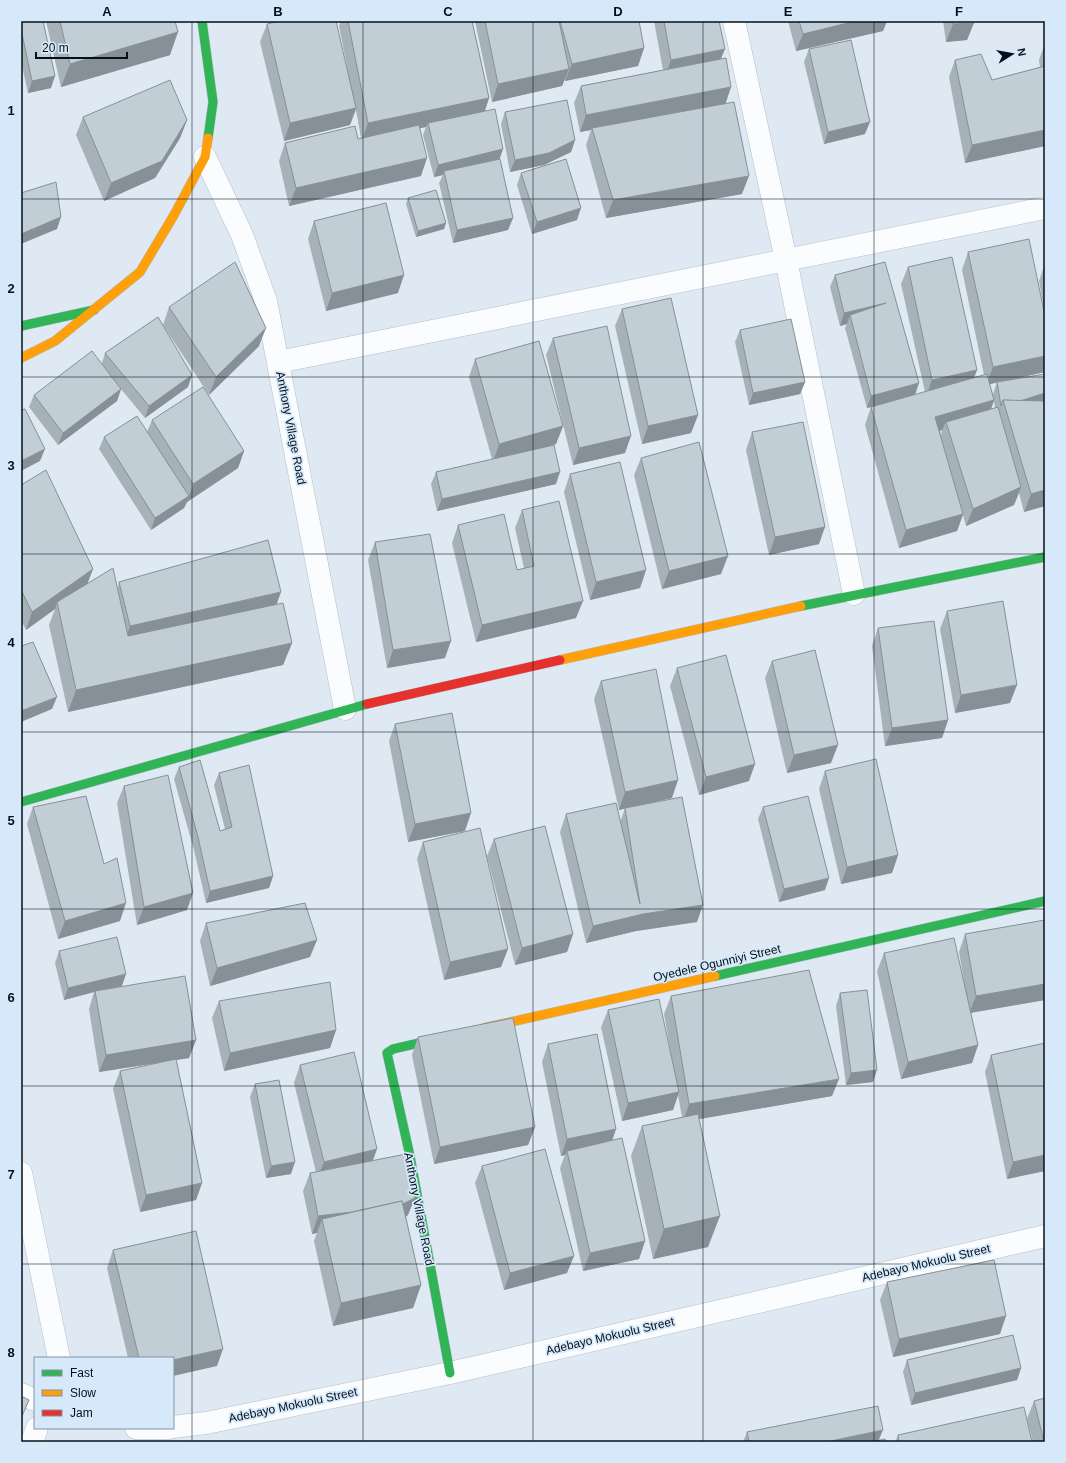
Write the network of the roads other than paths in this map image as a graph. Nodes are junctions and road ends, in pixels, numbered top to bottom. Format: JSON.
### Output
{"nodes":[{"id":1,"x":202,"y":21,"type":"edge"},
{"id":2,"x":734,"y":21,"type":"edge"},
{"id":3,"x":205,"y":157,"type":"junction"},
{"id":4,"x":1045,"y":208,"type":"edge"},
{"id":5,"x":786,"y":260,"type":"junction"},
{"id":6,"x":94,"y":310,"type":"junction"},
{"id":7,"x":21,"y":326,"type":"edge"},
{"id":8,"x":21,"y":358,"type":"edge"},
{"id":9,"x":278,"y":362,"type":"junction"},
{"id":10,"x":1045,"y":558,"type":"edge"},
{"id":11,"x":854,"y":594,"type":"junction"},
{"id":12,"x":346,"y":709,"type":"junction"},
{"id":13,"x":21,"y":802,"type":"edge"},
{"id":14,"x":1045,"y":902,"type":"edge"},
{"id":15,"x":471,"y":1031,"type":"edge"},
{"id":16,"x":456,"y":1035,"type":"edge"},
{"id":17,"x":21,"y":1173,"type":"edge"},
{"id":18,"x":1045,"y":1236,"type":"edge"},
{"id":19,"x":59,"y":1357,"type":"edge"},
{"id":20,"x":450,"y":1373,"type":"junction"},
{"id":21,"x":21,"y":1394,"type":"edge"},
{"id":22,"x":34,"y":1400,"type":"edge"},
{"id":23,"x":174,"y":1427,"type":"edge"},
{"id":24,"x":37,"y":1429,"type":"edge"},
{"id":25,"x":32,"y":1442,"type":"edge"}],
"edges":[{"from":1,"to":3,"type":"main road"},
{"from":2,"to":5,"type":"street"},
{"from":3,"to":6,"type":"main road"},
{"from":3,"to":9,"type":"street","name":"Anthony Village Road"},
{"from":4,"to":5,"type":"street"},
{"from":5,"to":9,"type":"street"},
{"from":5,"to":11,"type":"street"},
{"from":6,"to":7,"type":"main road"},
{"from":6,"to":8,"type":"main road"},
{"from":9,"to":12,"type":"street","name":"Anthony Village Road"},
{"from":10,"to":11,"type":"main road"},
{"from":11,"to":12,"type":"main road"},
{"from":12,"to":13,"type":"main road"},
{"from":14,"to":15,"type":"main road","name":"Oyedele Ogunniyi Street"},
{"from":16,"to":20,"type":"main road","name":"Anthony Village Road"},
{"from":17,"to":19,"type":"street"},
{"from":18,"to":20,"type":"street","name":"Adebayo Mokuolu Street"},
{"from":20,"to":23,"type":"street","name":"Adebayo Mokuolu Street"},
{"from":21,"to":22,"type":"street"},
{"from":24,"to":25,"type":"street"}]}
